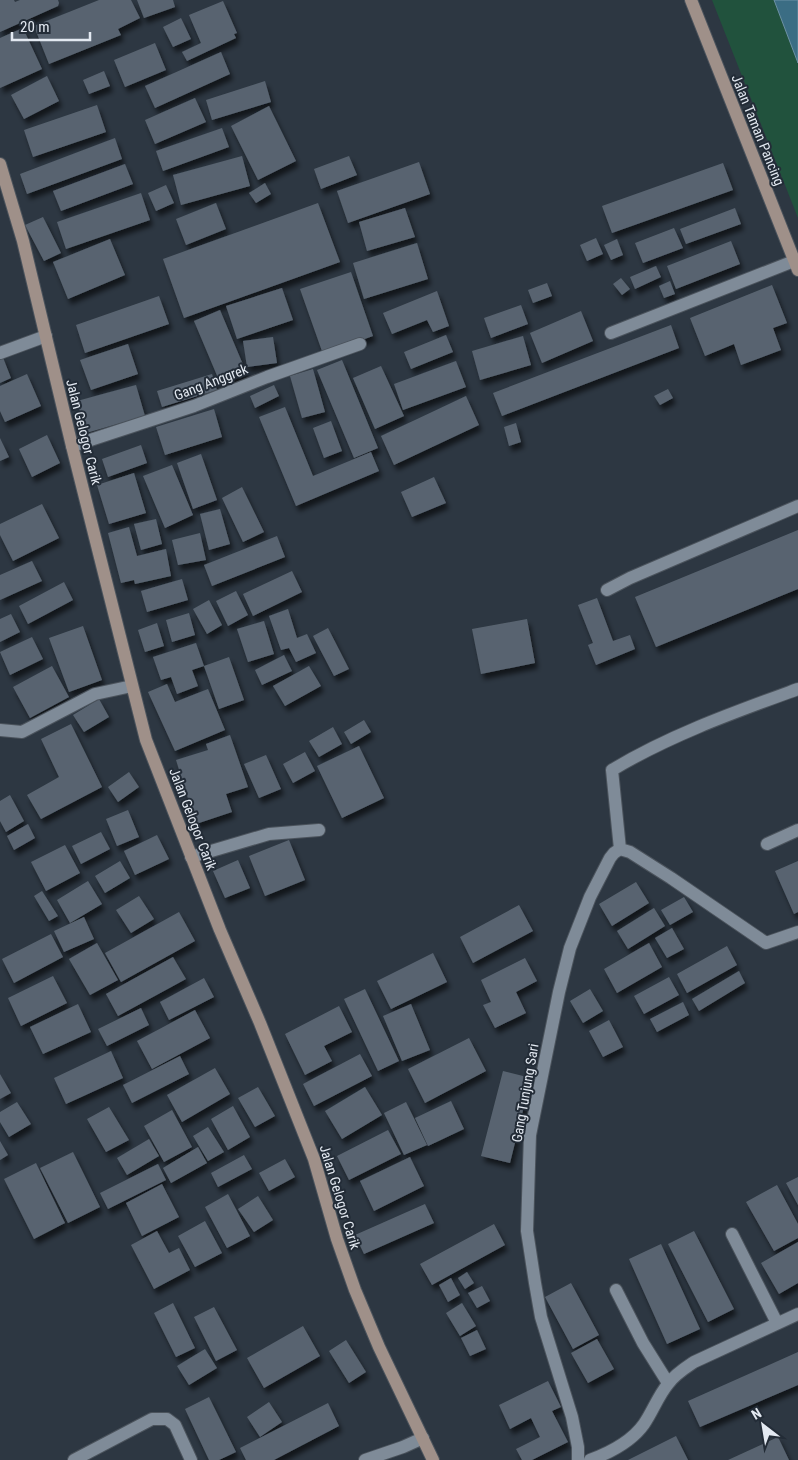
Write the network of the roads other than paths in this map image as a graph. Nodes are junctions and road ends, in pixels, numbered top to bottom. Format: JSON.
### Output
{"nodes":[{"id":1,"x":691,"y":0,"type":"edge"},
{"id":2,"x":0,"y":164,"type":"edge"},
{"id":3,"x":796,"y":266,"type":"edge"},
{"id":4,"x":611,"y":333,"type":"dead end"},
{"id":5,"x":46,"y":336,"type":"junction"},
{"id":6,"x":360,"y":344,"type":"dead end"},
{"id":7,"x":0,"y":353,"type":"edge"},
{"id":8,"x":72,"y":446,"type":"junction"},
{"id":9,"x":798,"y":506,"type":"edge"},
{"id":10,"x":607,"y":590,"type":"dead end"},
{"id":11,"x":132,"y":686,"type":"junction"},
{"id":12,"x":798,"y":689,"type":"edge"},
{"id":13,"x":0,"y":730,"type":"edge"},
{"id":14,"x":319,"y":830,"type":"dead end"},
{"id":15,"x":798,"y":830,"type":"edge"},
{"id":16,"x":766,"y":844,"type":"dead end"},
{"id":17,"x":620,"y":849,"type":"junction"},
{"id":18,"x":191,"y":857,"type":"junction"},
{"id":19,"x":798,"y":932,"type":"edge"},
{"id":20,"x":732,"y":1234,"type":"dead end"},
{"id":21,"x":616,"y":1290,"type":"dead end"},
{"id":22,"x":798,"y":1314,"type":"edge"},
{"id":23,"x":777,"y":1323,"type":"junction"},
{"id":24,"x":668,"y":1383,"type":"junction"},
{"id":25,"x":423,"y":1438,"type":"junction"},
{"id":26,"x":74,"y":1460,"type":"edge"},
{"id":27,"x":191,"y":1460,"type":"edge"},
{"id":28,"x":365,"y":1460,"type":"edge"},
{"id":29,"x":433,"y":1460,"type":"edge"},
{"id":30,"x":578,"y":1460,"type":"edge"},
{"id":31,"x":590,"y":1460,"type":"edge"}],
"edges":[{"from":1,"to":3,"type":"street","name":"Jalan Taman Pancing"},
{"from":2,"to":5,"type":"street","name":"Jalan Gelogor Carik"},
{"from":3,"to":4,"type":"street"},
{"from":5,"to":7,"type":"street"},
{"from":5,"to":8,"type":"street","name":"Jalan Gelogor Carik"},
{"from":6,"to":8,"type":"street","name":"Gang Anggrek"},
{"from":8,"to":11,"type":"street","name":"Jalan Gelogor Carik"},
{"from":9,"to":10,"type":"street"},
{"from":11,"to":13,"type":"street"},
{"from":11,"to":18,"type":"street","name":"Jalan Gelogor Carik"},
{"from":12,"to":17,"type":"street"},
{"from":14,"to":18,"type":"street"},
{"from":15,"to":16,"type":"street"},
{"from":17,"to":19,"type":"street"},
{"from":17,"to":30,"type":"street","name":"Gang Tunjung Sari"},
{"from":18,"to":25,"type":"street","name":"Jalan Gelogor Carik"},
{"from":20,"to":23,"type":"street"},
{"from":21,"to":24,"type":"street"},
{"from":22,"to":23,"type":"street"},
{"from":23,"to":24,"type":"street"},
{"from":24,"to":31,"type":"street"},
{"from":25,"to":28,"type":"street"},
{"from":25,"to":29,"type":"street","name":"Jalan Gelogor Carik"},
{"from":26,"to":27,"type":"street"}]}
